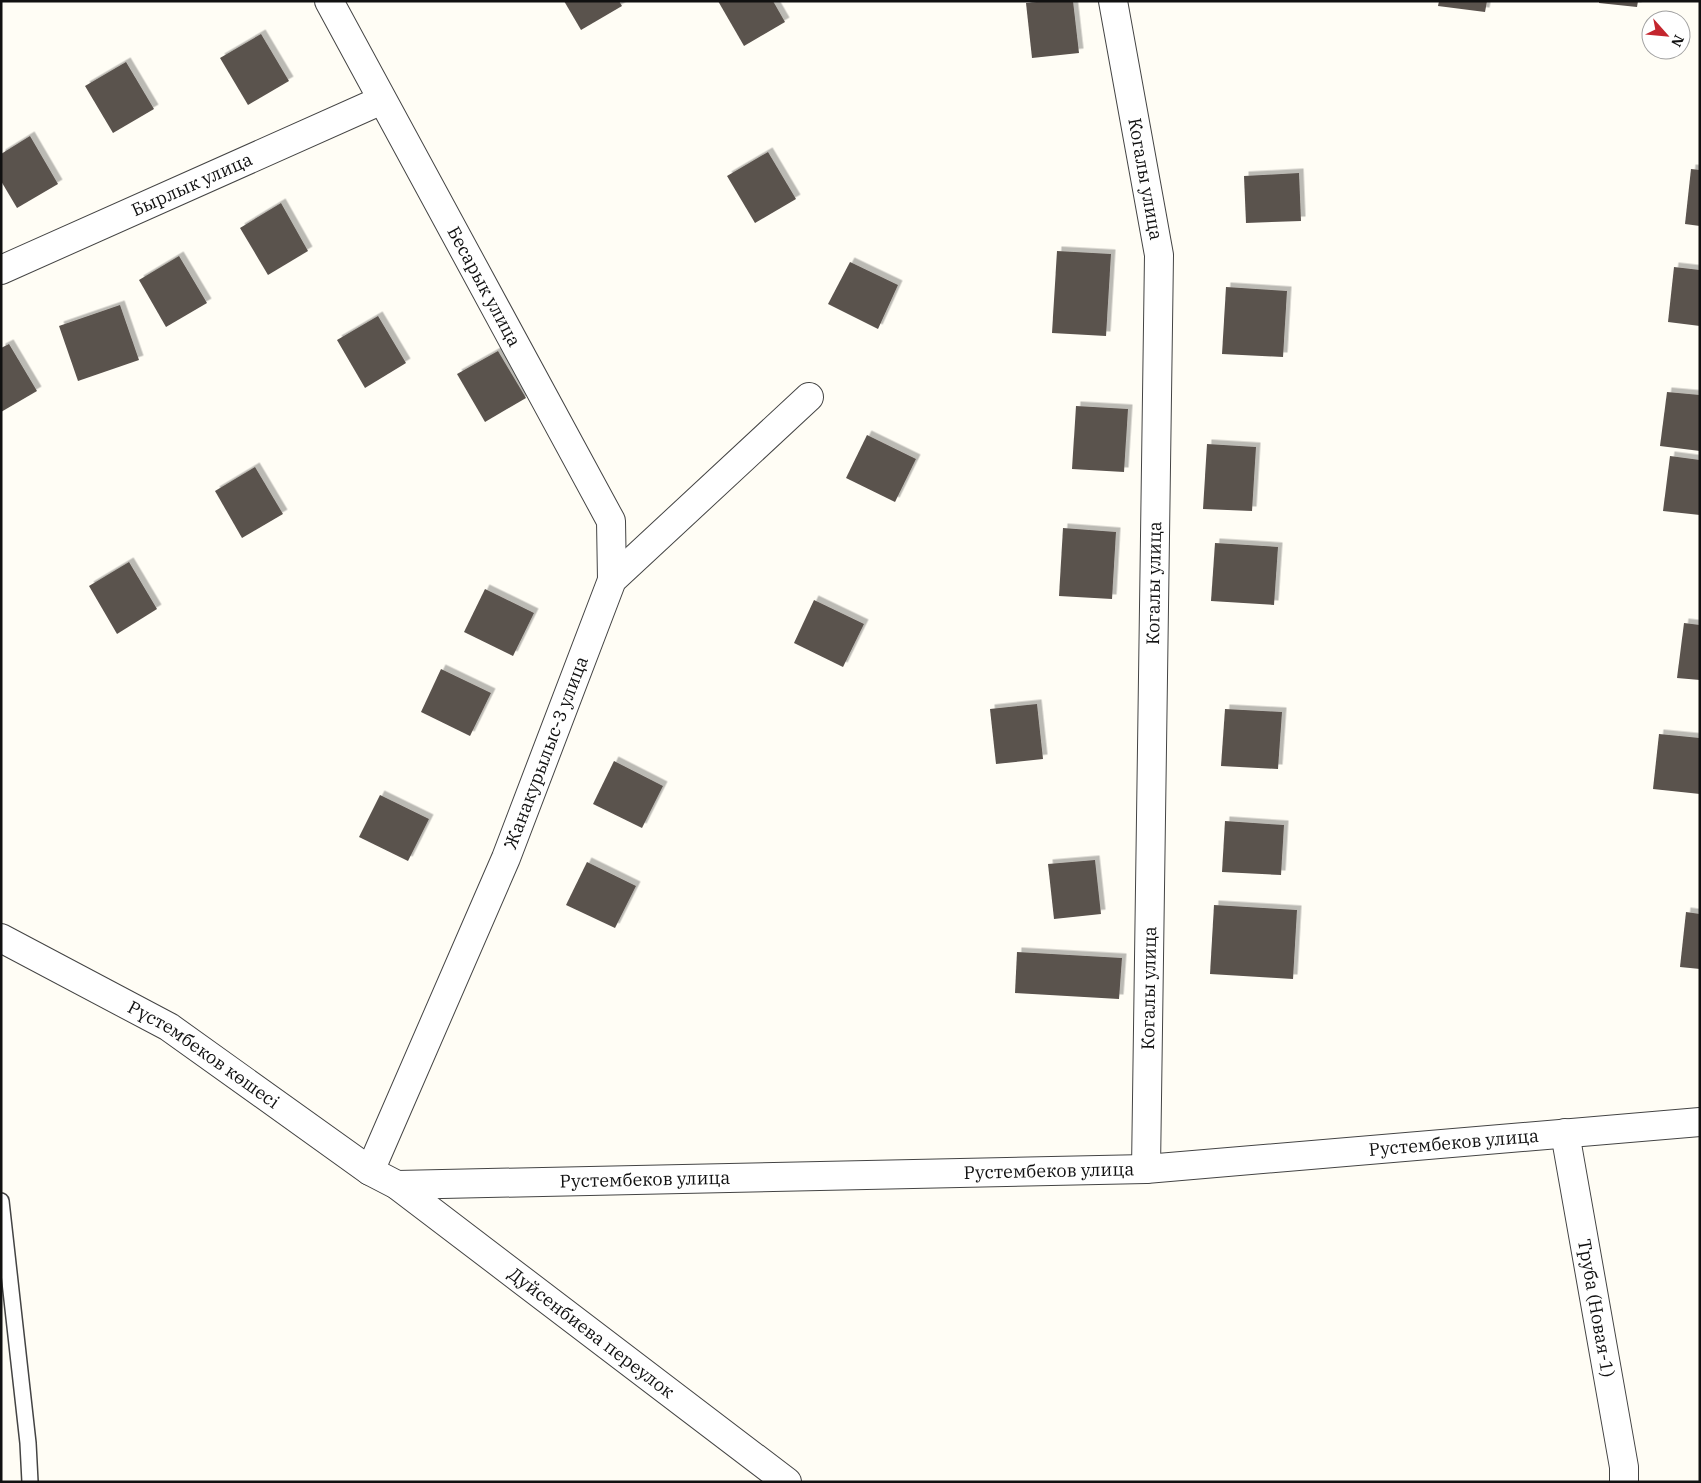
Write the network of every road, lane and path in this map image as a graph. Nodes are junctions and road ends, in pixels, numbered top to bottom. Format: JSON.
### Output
{"nodes":[{"id":1,"x":329,"y":1,"type":"edge"},
{"id":2,"x":1113,"y":1,"type":"edge"},
{"id":3,"x":382,"y":100,"type":"junction"},
{"id":4,"x":1,"y":270,"type":"edge"},
{"id":5,"x":809,"y":397,"type":"dead end"},
{"id":6,"x":612,"y":580,"type":"junction"},
{"id":7,"x":1,"y":938,"type":"edge"},
{"id":8,"x":1700,"y":1122,"type":"edge"},
{"id":9,"x":1565,"y":1133,"type":"junction"},
{"id":10,"x":1146,"y":1169,"type":"junction"},
{"id":11,"x":370,"y":1171,"type":"junction"},
{"id":12,"x":398,"y":1185,"type":"junction"},
{"id":13,"x":1,"y":1201,"type":"edge"},
{"id":14,"x":30,"y":1482,"type":"edge"},
{"id":15,"x":787,"y":1482,"type":"edge"},
{"id":16,"x":1624,"y":1482,"type":"edge"}],
"edges":[{"from":1,"to":3,"type":"street","name":"Бесарык улица"},
{"from":2,"to":10,"type":"street","name":"Когалы улица"},
{"from":3,"to":4,"type":"street","name":"Бырлык улица"},
{"from":3,"to":6,"type":"street","name":"Бесарык улица"},
{"from":5,"to":6,"type":"street","name":"Жанакурылыс-3 улица"},
{"from":6,"to":11,"type":"street","name":"Жанакурылыс-3 улица"},
{"from":7,"to":11,"type":"street","name":"Рүстембеков көшесі"},
{"from":8,"to":9,"type":"street","name":"Рустембеков улица"},
{"from":9,"to":10,"type":"street","name":"Рустембеков улица"},
{"from":9,"to":16,"type":"street","name":"Труба (Новая-1)"},
{"from":10,"to":12,"type":"street","name":"Рустембеков улица"},
{"from":11,"to":12,"type":"street","name":"Рүстембеков көшесі"},
{"from":12,"to":15,"type":"street","name":"Дуйсенбиева переулок"},
{"from":13,"to":14,"type":"lane"}]}
